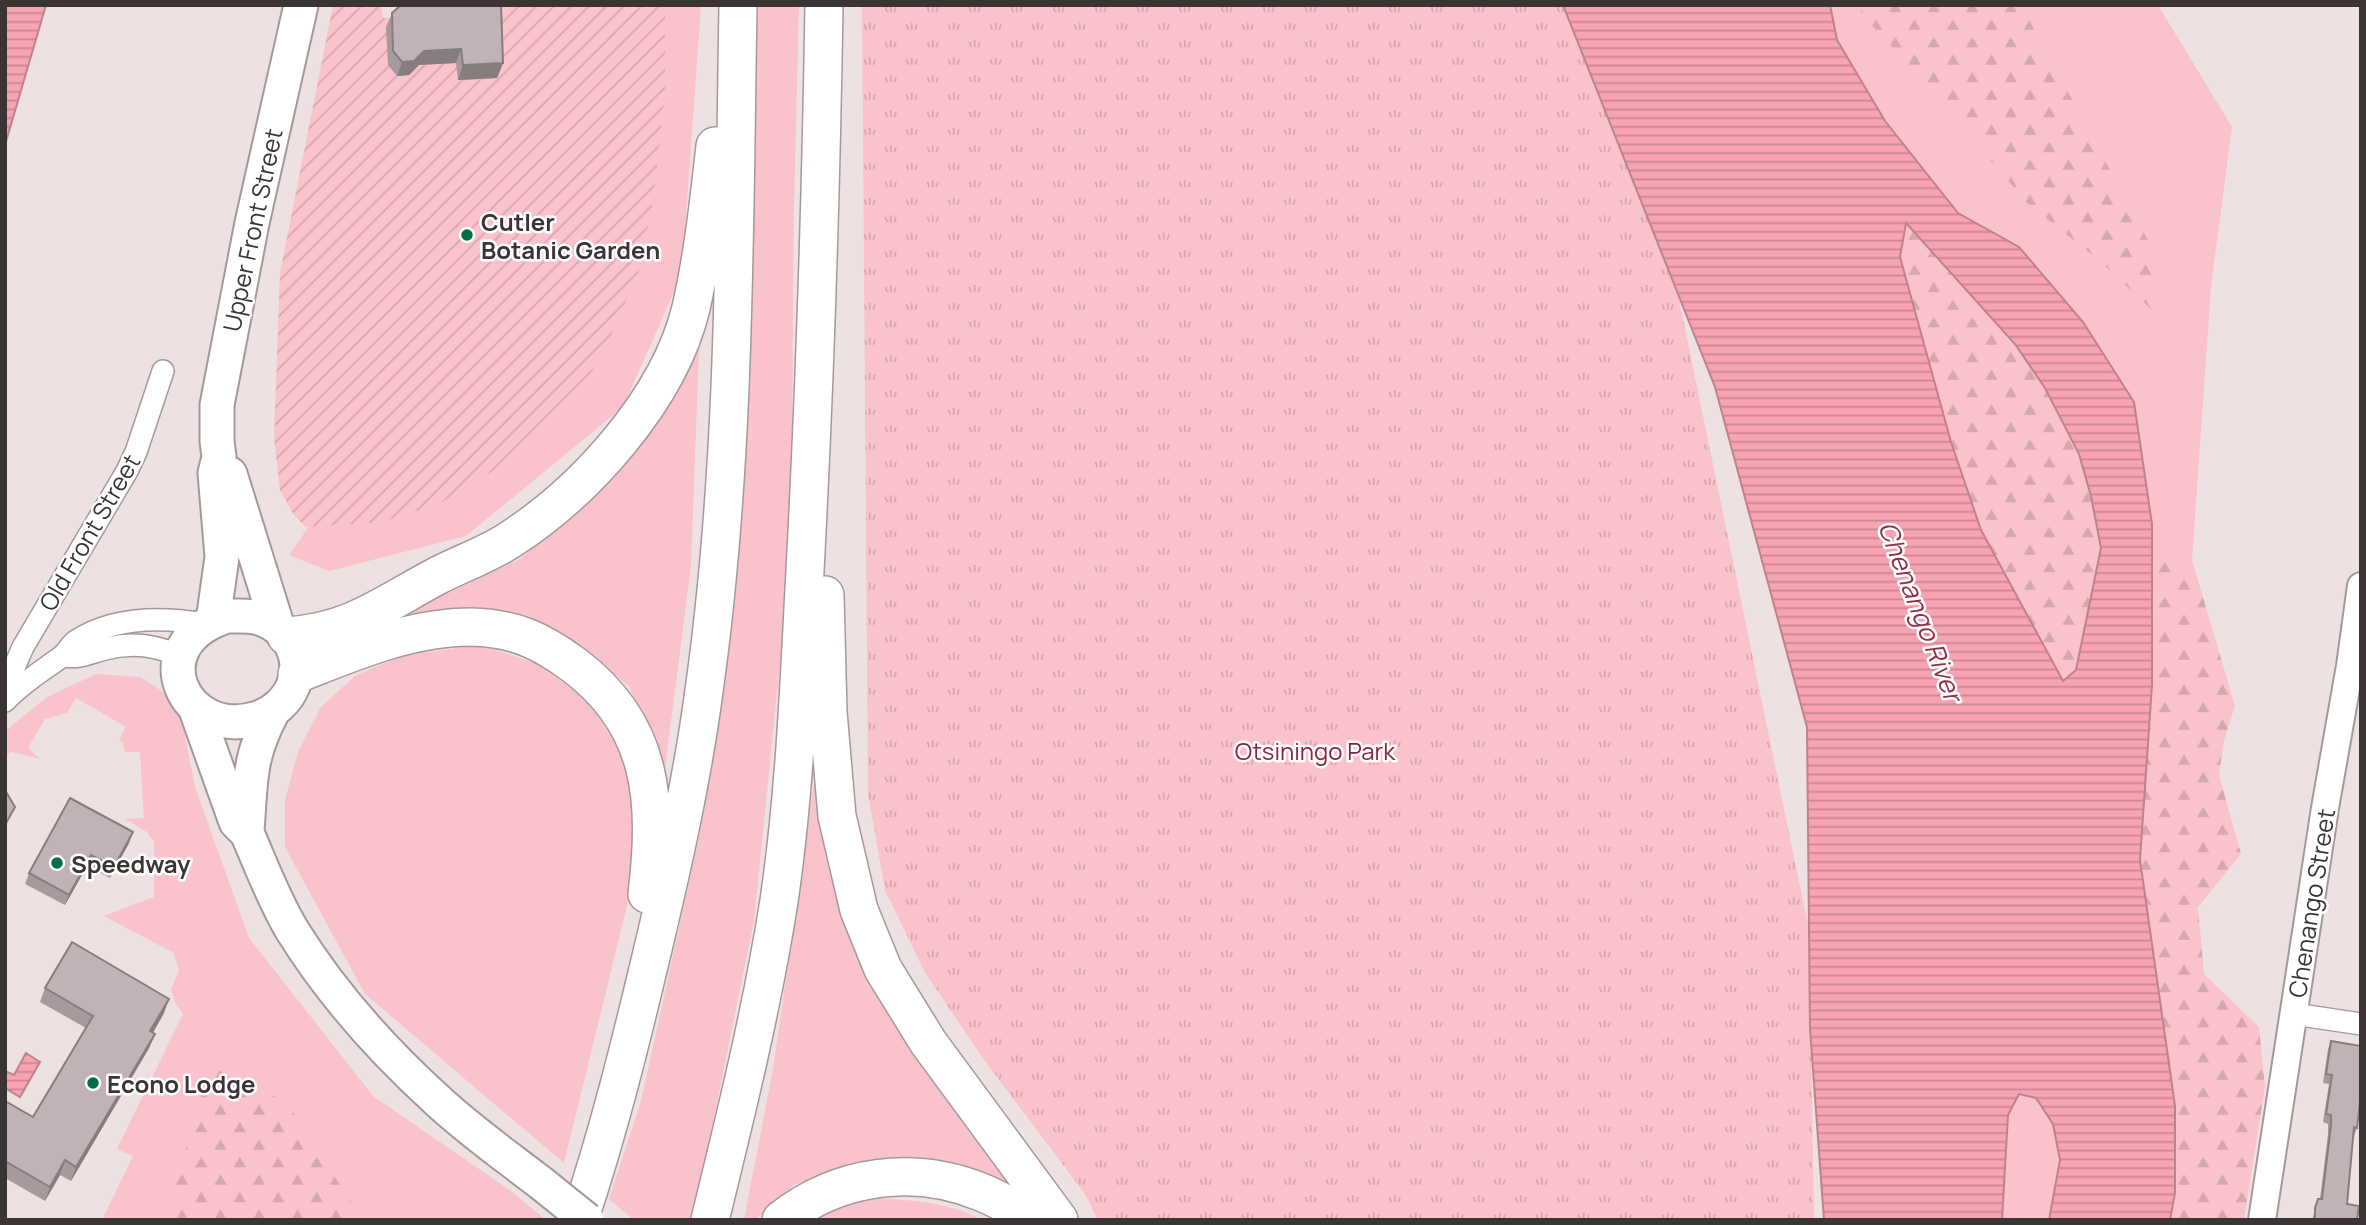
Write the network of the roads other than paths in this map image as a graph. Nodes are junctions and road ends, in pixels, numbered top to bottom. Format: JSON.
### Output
{"nodes":[{"id":1,"x":301,"y":5,"type":"edge"},
{"id":2,"x":725,"y":5,"type":"edge"},
{"id":3,"x":738,"y":5,"type":"edge"},
{"id":4,"x":824,"y":5,"type":"edge"},
{"id":5,"x":163,"y":371,"type":"dead end"},
{"id":6,"x":814,"y":405,"type":"junction"},
{"id":7,"x":219,"y":457,"type":"junction"},
{"id":8,"x":2361,"y":586,"type":"edge"},
{"id":9,"x":208,"y":623,"type":"junction"},
{"id":10,"x":282,"y":632,"type":"junction"},
{"id":11,"x":62,"y":656,"type":"junction"},
{"id":12,"x":180,"y":656,"type":"junction"},
{"id":13,"x":297,"y":674,"type":"junction"},
{"id":14,"x":5,"y":688,"type":"edge"},
{"id":15,"x":5,"y":701,"type":"edge"},
{"id":16,"x":195,"y":707,"type":"junction"},
{"id":17,"x":273,"y":711,"type":"junction"},
{"id":18,"x":247,"y":833,"type":"junction"},
{"id":19,"x":2294,"y":1014,"type":"junction"},
{"id":20,"x":636,"y":1018,"type":"junction"},
{"id":21,"x":2361,"y":1024,"type":"edge"},
{"id":22,"x":579,"y":1220,"type":"edge"},
{"id":23,"x":587,"y":1220,"type":"edge"},
{"id":24,"x":710,"y":1220,"type":"edge"},
{"id":25,"x":781,"y":1220,"type":"edge"},
{"id":26,"x":1028,"y":1220,"type":"edge"},
{"id":27,"x":1059,"y":1220,"type":"edge"},
{"id":28,"x":2262,"y":1220,"type":"edge"}],
"edges":[{"from":1,"to":7,"type":"main road","name":"Upper Front Street"},
{"from":2,"to":10,"type":"highway"},
{"from":3,"to":20,"type":"highway"},
{"from":4,"to":6,"type":"highway"},
{"from":5,"to":14,"type":"street","name":"Old Front Street"},
{"from":6,"to":24,"type":"highway"},
{"from":6,"to":27,"type":"highway"},
{"from":7,"to":9,"type":"main road","name":"Upper Front Street"},
{"from":7,"to":10,"type":"main road","name":"Upper Front Street"},
{"from":8,"to":19,"type":"street","name":"Chenango Street"},
{"from":9,"to":10,"type":"main road"},
{"from":9,"to":11,"type":"street","name":"Old Front Street"},
{"from":9,"to":12,"type":"main road"},
{"from":10,"to":13,"type":"main road","name":"Upper Front Street"},
{"from":11,"to":12,"type":"street"},
{"from":11,"to":15,"type":"street","name":"Old Front Street"},
{"from":12,"to":16,"type":"main road"},
{"from":13,"to":17,"type":"main road"},
{"from":13,"to":20,"type":"highway"},
{"from":16,"to":17,"type":"main road"},
{"from":16,"to":18,"type":"main road"},
{"from":17,"to":18,"type":"main road"},
{"from":18,"to":23,"type":"main road","bridge":true},
{"from":19,"to":21,"type":"street"},
{"from":19,"to":28,"type":"street","name":"Chenango Street"},
{"from":20,"to":22,"type":"highway"},
{"from":25,"to":26,"type":"highway"}]}
